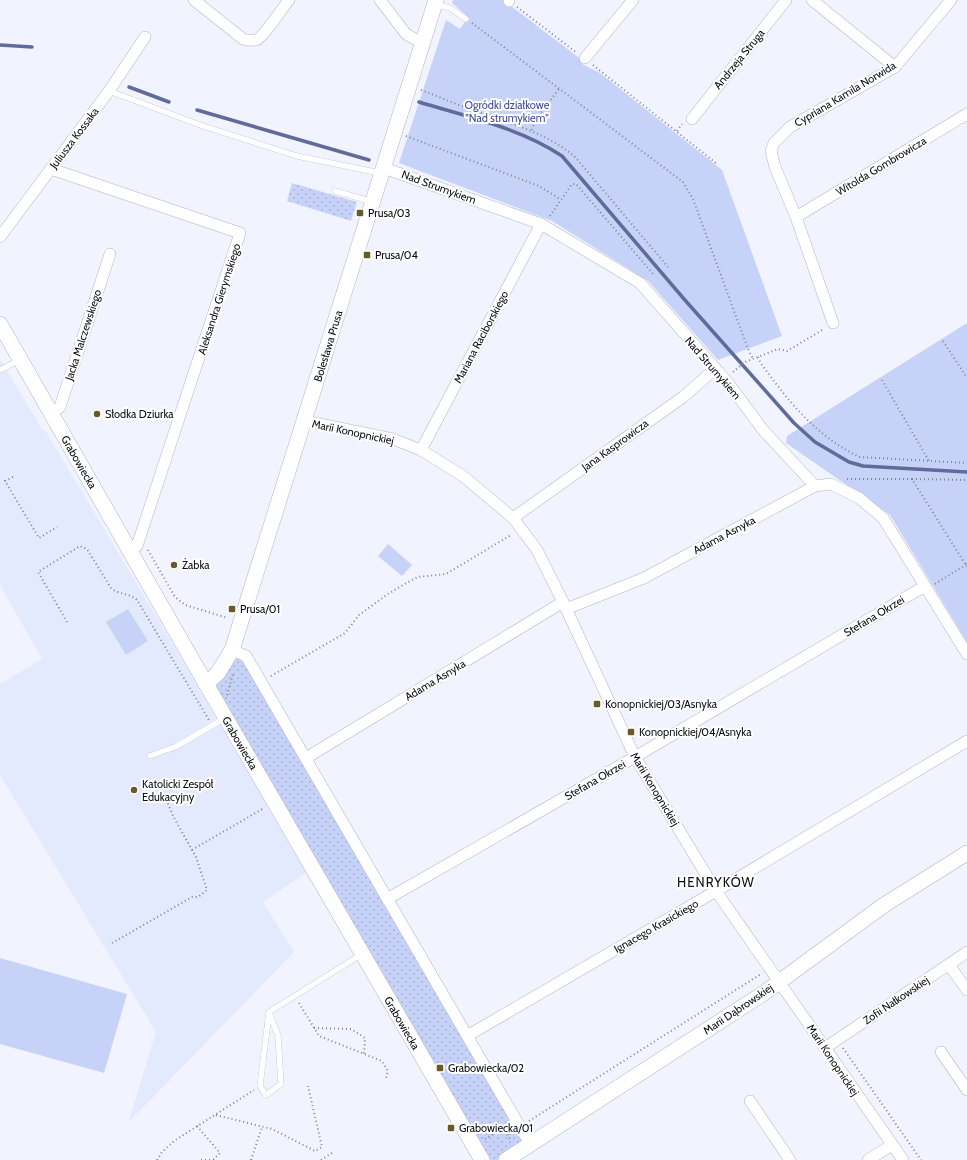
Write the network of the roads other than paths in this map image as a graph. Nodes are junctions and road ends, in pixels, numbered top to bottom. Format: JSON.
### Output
{"nodes":[{"id":1,"x":194,"y":0,"type":"edge"},
{"id":2,"x":289,"y":0,"type":"edge"},
{"id":3,"x":380,"y":0,"type":"edge"},
{"id":4,"x":633,"y":0,"type":"edge"},
{"id":5,"x":786,"y":0,"type":"edge"},
{"id":6,"x":812,"y":0,"type":"edge"},
{"id":7,"x":951,"y":0,"type":"edge"},
{"id":8,"x":436,"y":2,"type":"edge"},
{"id":9,"x":466,"y":19,"type":"road end"},
{"id":10,"x":145,"y":37,"type":"dead end"},
{"id":11,"x":422,"y":43,"type":"junction"},
{"id":12,"x":585,"y":58,"type":"road end"},
{"id":13,"x":895,"y":67,"type":"junction"},
{"id":14,"x":109,"y":91,"type":"junction"},
{"id":15,"x":967,"y":114,"type":"edge"},
{"id":16,"x":692,"y":119,"type":"dead end"},
{"id":17,"x":51,"y":169,"type":"junction"},
{"id":18,"x":383,"y":171,"type":"junction"},
{"id":19,"x":335,"y":191,"type":"dead end"},
{"id":20,"x":373,"y":202,"type":"junction"},
{"id":21,"x":796,"y":217,"type":"junction"},
{"id":22,"x":543,"y":225,"type":"junction"},
{"id":23,"x":0,"y":237,"type":"edge"},
{"id":24,"x":110,"y":254,"type":"dead end"},
{"id":25,"x":833,"y":323,"type":"road end"},
{"id":26,"x":2,"y":331,"type":"edge"},
{"id":27,"x":20,"y":359,"type":"junction"},
{"id":28,"x":715,"y":369,"type":"junction"},
{"id":29,"x":0,"y":370,"type":"edge"},
{"id":30,"x":51,"y":414,"type":"junction"},
{"id":31,"x":305,"y":421,"type":"junction"},
{"id":32,"x":421,"y":450,"type":"junction"},
{"id":33,"x":815,"y":486,"type":"junction"},
{"id":34,"x":513,"y":518,"type":"junction"},
{"id":35,"x":133,"y":548,"type":"junction"},
{"id":36,"x":926,"y":587,"type":"junction"},
{"id":37,"x":565,"y":606,"type":"junction"},
{"id":38,"x":232,"y":650,"type":"junction"},
{"id":39,"x":967,"y":654,"type":"edge"},
{"id":40,"x":206,"y":684,"type":"junction"},
{"id":41,"x":226,"y":718,"type":"junction"},
{"id":42,"x":967,"y":741,"type":"edge"},
{"id":43,"x":150,"y":756,"type":"dead end"},
{"id":44,"x":635,"y":757,"type":"junction"},
{"id":45,"x":306,"y":758,"type":"junction"},
{"id":46,"x":967,"y":853,"type":"edge"},
{"id":47,"x":716,"y":891,"type":"junction"},
{"id":48,"x":387,"y":899,"type":"junction"},
{"id":49,"x":967,"y":952,"type":"edge"},
{"id":50,"x":363,"y":954,"type":"junction"},
{"id":51,"x":949,"y":965,"type":"junction"},
{"id":52,"x":779,"y":981,"type":"junction"},
{"id":53,"x":967,"y":990,"type":"edge"},
{"id":54,"x":268,"y":1012,"type":"junction"},
{"id":55,"x":467,"y":1036,"type":"junction"},
{"id":56,"x":825,"y":1048,"type":"junction"},
{"id":57,"x":941,"y":1052,"type":"dead end"},
{"id":58,"x":966,"y":1089,"type":"edge"},
{"id":59,"x":750,"y":1101,"type":"dead end"},
{"id":60,"x":530,"y":1144,"type":"junction"},
{"id":61,"x":892,"y":1145,"type":"junction"},
{"id":62,"x":482,"y":1160,"type":"edge"},
{"id":63,"x":506,"y":1160,"type":"edge"},
{"id":64,"x":790,"y":1160,"type":"edge"},
{"id":65,"x":868,"y":1160,"type":"edge"},
{"id":66,"x":902,"y":1160,"type":"edge"}],
"edges":[{"from":1,"to":2,"type":"street"},
{"from":3,"to":11,"type":"street"},
{"from":4,"to":12,"type":"street"},
{"from":5,"to":16,"type":"street","name":"Andrzeja Struga"},
{"from":6,"to":13,"type":"street"},
{"from":7,"to":13,"type":"street","name":"Cypriana Kamila Norwida"},
{"from":8,"to":9,"type":"lane"},
{"from":8,"to":11,"type":"street","name":"Bolesława Prusa"},
{"from":10,"to":14,"type":"street","name":"Juliusza Kossaka"},
{"from":11,"to":18,"type":"street","name":"Bolesława Prusa"},
{"from":13,"to":21,"type":"street","name":"Cypriana Kamila Norwida"},
{"from":14,"to":17,"type":"street","name":"Juliusza Kossaka"},
{"from":14,"to":18,"type":"lane"},
{"from":15,"to":21,"type":"street","name":"Witolda Gombrowicza"},
{"from":17,"to":23,"type":"street","name":"Juliusza Kossaka"},
{"from":17,"to":35,"type":"street","name":"Aleksandra Gierymskiego"},
{"from":18,"to":20,"type":"street","name":"Bolesława Prusa"},
{"from":18,"to":22,"type":"street","name":"Nad Strumykiem"},
{"from":19,"to":20,"type":"lane"},
{"from":20,"to":31,"type":"street","name":"Bolesława Prusa"},
{"from":21,"to":25,"type":"street"},
{"from":22,"to":28,"type":"street","name":"Nad Strumykiem"},
{"from":22,"to":32,"type":"street","name":"Mariana Raciborskiego"},
{"from":24,"to":30,"type":"street","name":"Jacka Malczewskiego"},
{"from":26,"to":27,"type":"street","name":"Grabowiecka"},
{"from":27,"to":29,"type":"lane"},
{"from":27,"to":30,"type":"street","name":"Grabowiecka"},
{"from":28,"to":33,"type":"street","name":"Nad Strumykiem"},
{"from":28,"to":34,"type":"street","name":"Jana Kasprowicza"},
{"from":30,"to":35,"type":"street","name":"Grabowiecka"},
{"from":31,"to":32,"type":"street","name":"Marii Konopnickiej"},
{"from":31,"to":38,"type":"street","name":"Bolesława Prusa"},
{"from":32,"to":34,"type":"street","name":"Marii Konopnickiej"},
{"from":33,"to":36,"type":"street"},
{"from":33,"to":37,"type":"street","name":"Adama Asnyka"},
{"from":34,"to":37,"type":"street","name":"Marii Konopnickiej"},
{"from":35,"to":40,"type":"street","name":"Grabowiecka"},
{"from":36,"to":39,"type":"street"},
{"from":36,"to":44,"type":"street","name":"Stefana Okrzei"},
{"from":37,"to":44,"type":"street","name":"Marii Konopnickiej"},
{"from":37,"to":45,"type":"street","name":"Adama Asnyka"},
{"from":38,"to":40,"type":"street","name":"Bolesława Prusa"},
{"from":38,"to":45,"type":"street"},
{"from":40,"to":41,"type":"street","name":"Grabowiecka"},
{"from":41,"to":43,"type":"lane"},
{"from":41,"to":50,"type":"street","name":"Grabowiecka"},
{"from":42,"to":47,"type":"street","name":"Ignacego Krasickiego"},
{"from":44,"to":47,"type":"street","name":"Marii Konopnickiej"},
{"from":44,"to":48,"type":"street","name":"Stefana Okrzei"},
{"from":45,"to":48,"type":"street"},
{"from":46,"to":52,"type":"street","name":"Marii Dąbrowskiej"},
{"from":47,"to":52,"type":"street","name":"Marii Konopnickiej"},
{"from":47,"to":55,"type":"street","name":"Ignacego Krasickiego"},
{"from":48,"to":55,"type":"street"},
{"from":49,"to":51,"type":"street","name":"Zofii Nałkowskiej"},
{"from":50,"to":54,"type":"lane"},
{"from":50,"to":62,"type":"street","name":"Grabowiecka"},
{"from":51,"to":53,"type":"street"},
{"from":51,"to":56,"type":"street","name":"Zofii Nałkowskiej"},
{"from":52,"to":56,"type":"street","name":"Marii Konopnickiej"},
{"from":52,"to":60,"type":"street","name":"Marii Dąbrowskiej"},
{"from":54,"to":54,"type":"lane"},
{"from":55,"to":60,"type":"street"},
{"from":56,"to":61,"type":"street","name":"Marii Konopnickiej"},
{"from":57,"to":58,"type":"street"},
{"from":59,"to":64,"type":"street"},
{"from":60,"to":63,"type":"street","name":"Marii Dąbrowskiej"},
{"from":61,"to":65,"type":"street"},
{"from":61,"to":66,"type":"street","name":"Marii Konopnickiej"}]}
